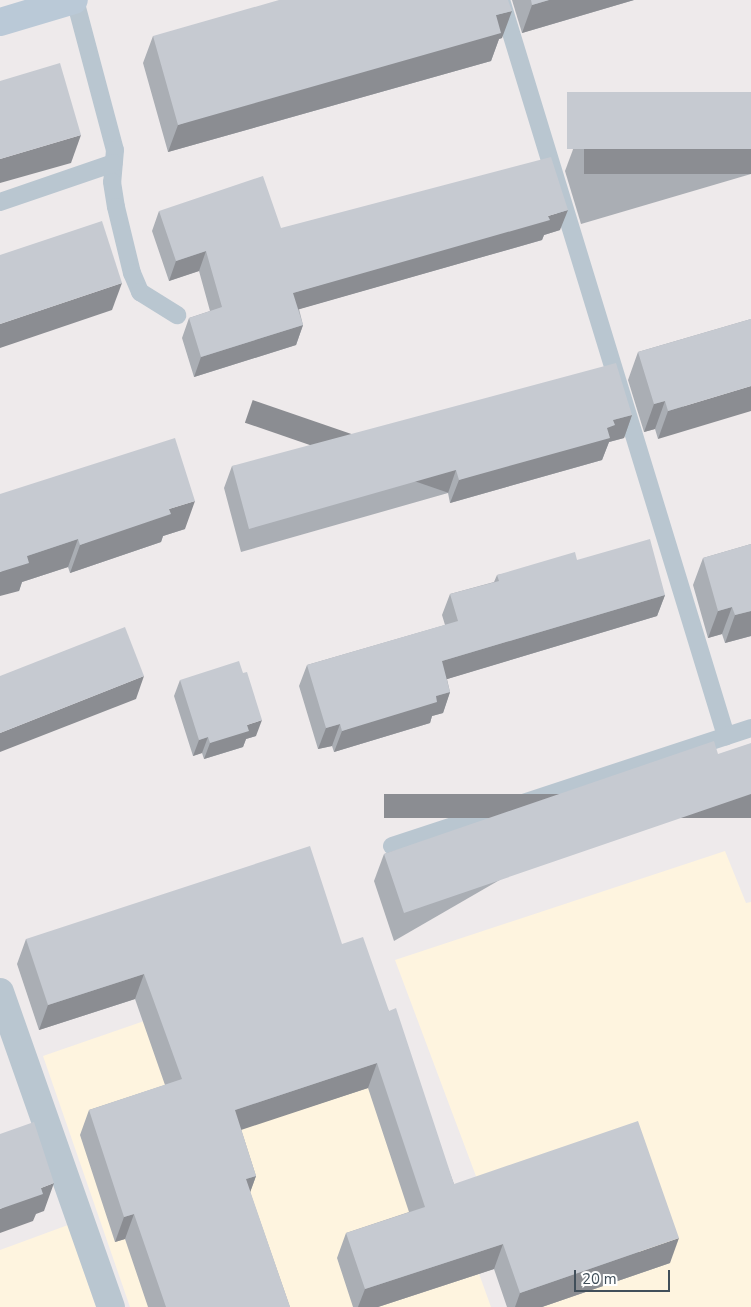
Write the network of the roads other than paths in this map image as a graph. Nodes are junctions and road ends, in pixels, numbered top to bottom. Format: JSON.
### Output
{"nodes":[{"id":1,"x":74,"y":0,"type":"edge"},
{"id":2,"x":501,"y":0,"type":"edge"},
{"id":3,"x":0,"y":22,"type":"edge"},
{"id":4,"x":114,"y":163,"type":"junction"},
{"id":5,"x":0,"y":202,"type":"edge"},
{"id":6,"x":177,"y":315,"type":"dead end"},
{"id":7,"x":751,"y":728,"type":"edge"},
{"id":8,"x":726,"y":736,"type":"junction"},
{"id":9,"x":392,"y":846,"type":"dead end"},
{"id":10,"x":0,"y":992,"type":"edge"},
{"id":11,"x":111,"y":1307,"type":"edge"}],
"edges":[{"from":1,"to":3,"type":"street"},
{"from":1,"to":4,"type":"lane"},
{"from":2,"to":8,"type":"lane"},
{"from":4,"to":5,"type":"lane"},
{"from":4,"to":6,"type":"lane"},
{"from":7,"to":8,"type":"lane"},
{"from":8,"to":9,"type":"lane"},
{"from":10,"to":11,"type":"street"}]}
